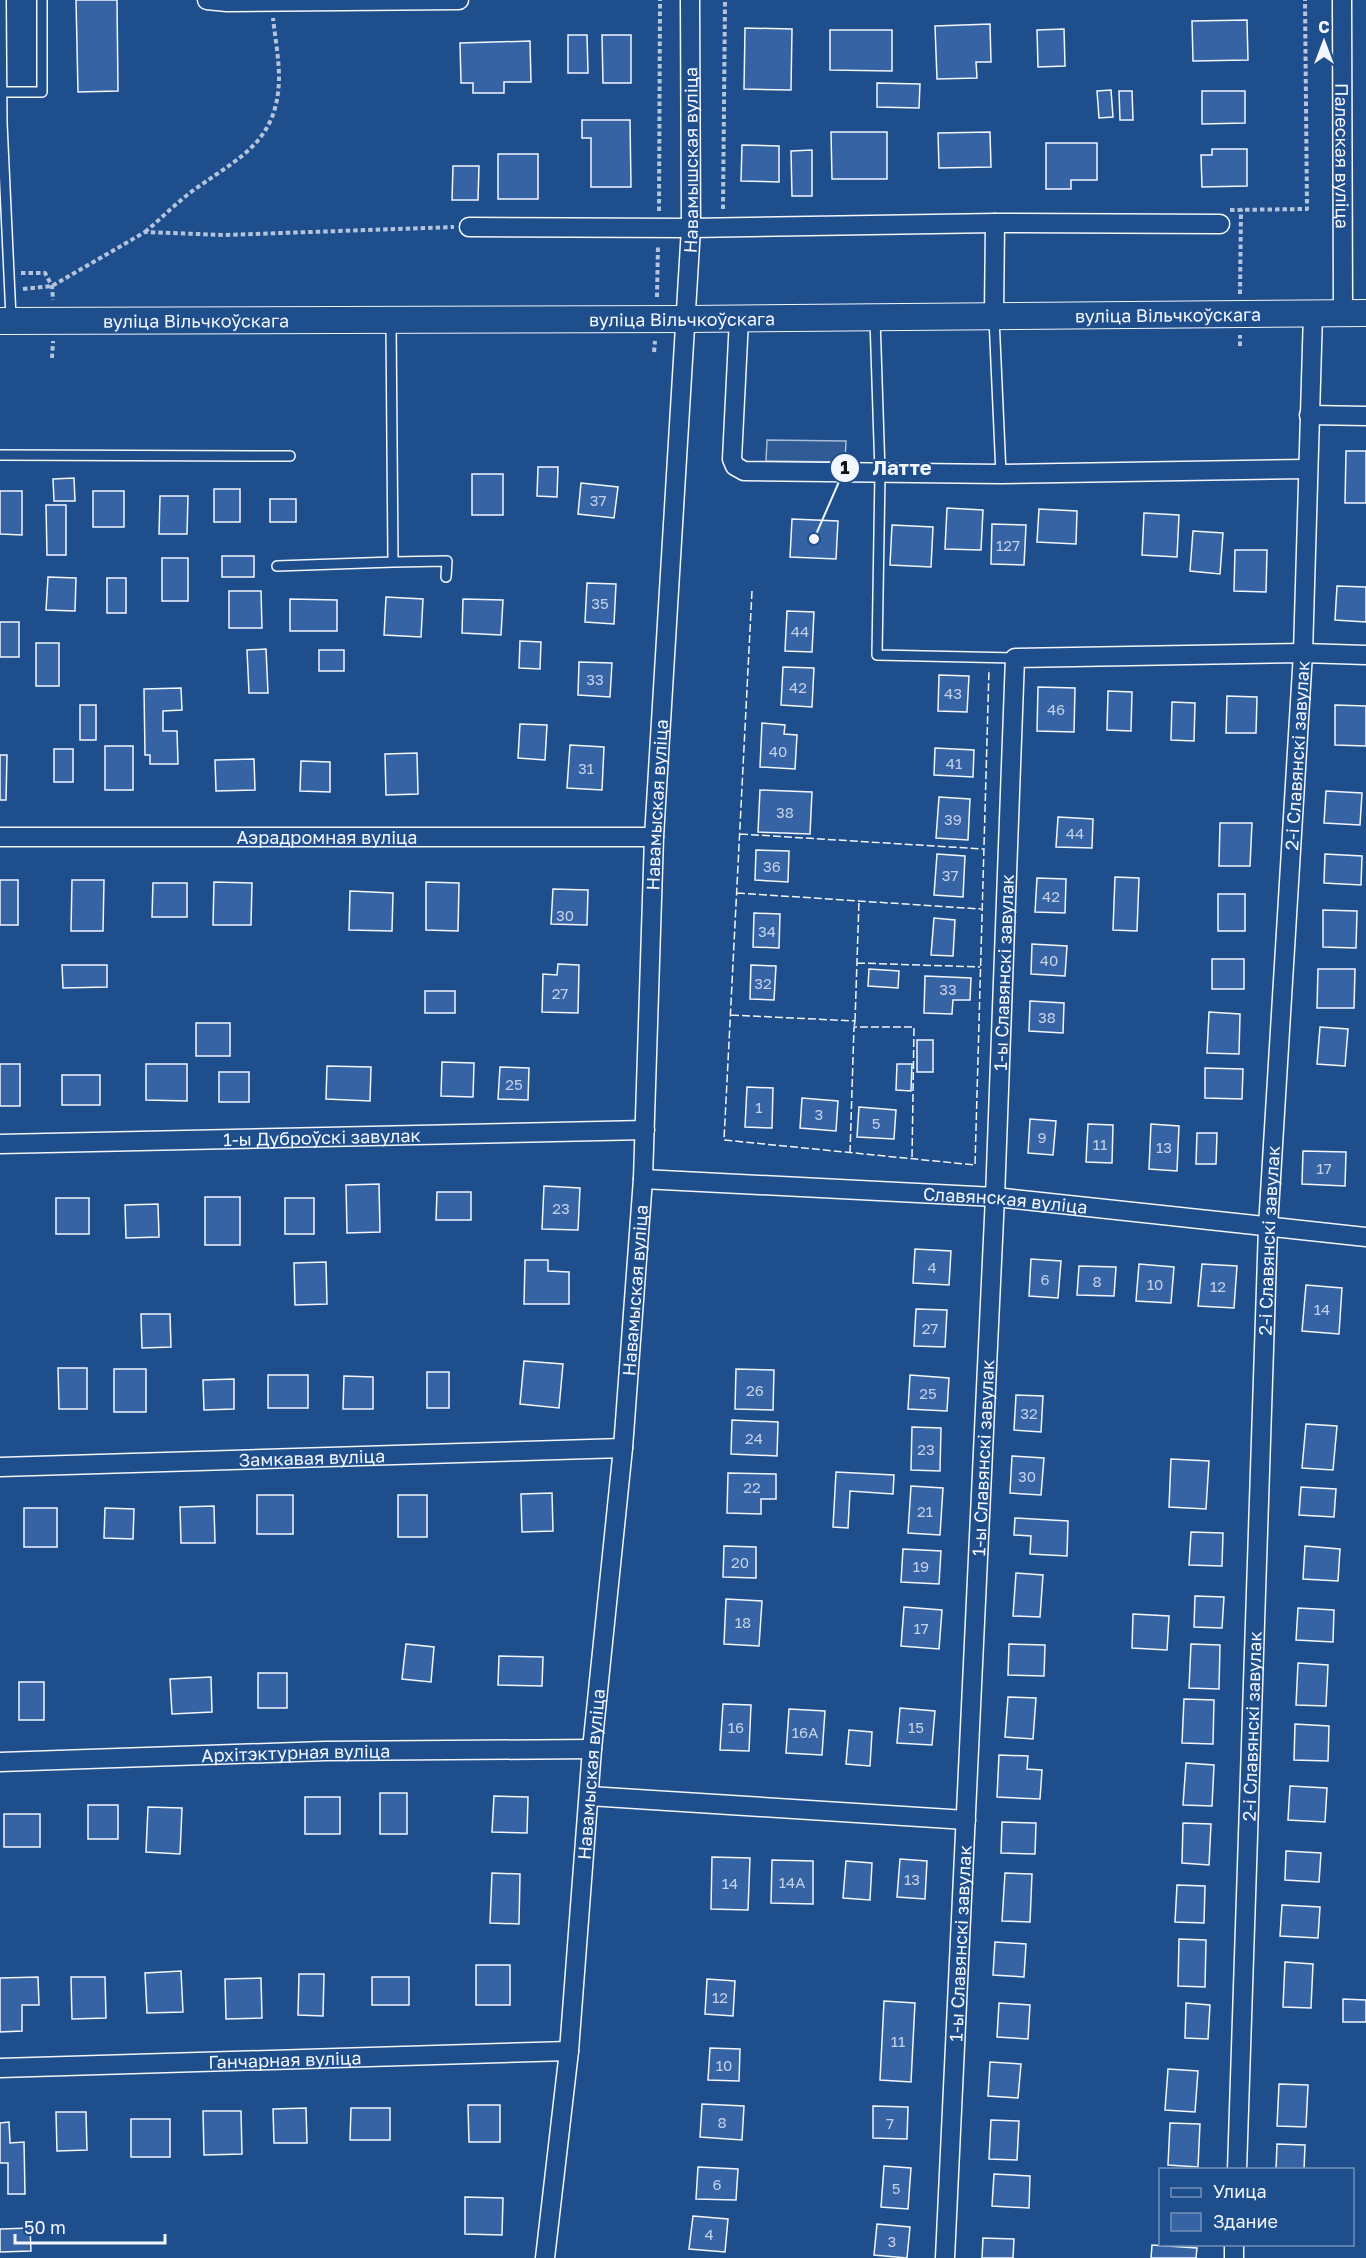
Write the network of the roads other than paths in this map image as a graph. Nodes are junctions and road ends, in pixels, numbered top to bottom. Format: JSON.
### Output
{"nodes":[{"id":1,"x":1,"y":0,"type":"edge"},
{"id":2,"x":42,"y":0,"type":"edge"},
{"id":3,"x":207,"y":0,"type":"edge"},
{"id":4,"x":459,"y":0,"type":"edge"},
{"id":5,"x":690,"y":0,"type":"edge"},
{"id":6,"x":1342,"y":0,"type":"edge"},
{"id":7,"x":2,"y":92,"type":"junction"},
{"id":8,"x":1,"y":123,"type":"edge"},
{"id":9,"x":1225,"y":217,"type":"road end"},
{"id":10,"x":691,"y":222,"type":"junction"},
{"id":11,"x":995,"y":224,"type":"junction"},
{"id":12,"x":469,"y":227,"type":"road end"},
{"id":13,"x":1313,"y":313,"type":"junction"},
{"id":14,"x":1354,"y":313,"type":"edge"},
{"id":15,"x":994,"y":315,"type":"junction"},
{"id":16,"x":874,"y":317,"type":"junction"},
{"id":17,"x":391,"y":318,"type":"junction"},
{"id":18,"x":739,"y":318,"type":"junction"},
{"id":19,"x":687,"y":319,"type":"junction"},
{"id":20,"x":5,"y":321,"type":"edge"},
{"id":21,"x":1309,"y":415,"type":"junction"},
{"id":22,"x":1366,"y":416,"type":"edge"},
{"id":23,"x":0,"y":455,"type":"edge"},
{"id":24,"x":290,"y":456,"type":"dead end"},
{"id":25,"x":1307,"y":469,"type":"junction"},
{"id":26,"x":880,"y":473,"type":"junction"},
{"id":27,"x":1001,"y":474,"type":"junction"},
{"id":28,"x":393,"y":562,"type":"junction"},
{"id":29,"x":277,"y":566,"type":"dead end"},
{"id":30,"x":446,"y":577,"type":"dead end"},
{"id":31,"x":1303,"y":653,"type":"junction"},
{"id":32,"x":1366,"y":655,"type":"edge"},
{"id":33,"x":1015,"y":658,"type":"junction"},
{"id":34,"x":0,"y":837,"type":"edge"},
{"id":35,"x":654,"y":837,"type":"junction"},
{"id":36,"x":645,"y":1130,"type":"junction"},
{"id":37,"x":0,"y":1144,"type":"edge"},
{"id":38,"x":643,"y":1179,"type":"junction"},
{"id":39,"x":995,"y":1197,"type":"junction"},
{"id":40,"x":1268,"y":1227,"type":"junction"},
{"id":41,"x":1366,"y":1238,"type":"edge"},
{"id":42,"x":623,"y":1449,"type":"junction"},
{"id":43,"x":0,"y":1467,"type":"edge"},
{"id":44,"x":592,"y":1749,"type":"junction"},
{"id":45,"x":0,"y":1762,"type":"edge"},
{"id":46,"x":589,"y":1796,"type":"junction"},
{"id":47,"x":966,"y":1820,"type":"junction"},
{"id":48,"x":568,"y":2051,"type":"junction"},
{"id":49,"x":0,"y":2068,"type":"edge"},
{"id":50,"x":1237,"y":2168,"type":"edge"},
{"id":51,"x":545,"y":2258,"type":"edge"},
{"id":52,"x":945,"y":2258,"type":"edge"}],
"edges":[{"from":1,"to":7,"type":"lane"},
{"from":2,"to":7,"type":"lane"},
{"from":3,"to":4,"type":"street"},
{"from":5,"to":10,"type":"street","name":"Навамышская вуліца"},
{"from":6,"to":14,"type":"street","name":"Палеская вуліца"},
{"from":7,"to":8,"type":"lane"},
{"from":8,"to":20,"type":"lane"},
{"from":9,"to":11,"type":"street"},
{"from":10,"to":11,"type":"street"},
{"from":10,"to":12,"type":"street"},
{"from":10,"to":19,"type":"street","name":"Навамышская вуліца"},
{"from":11,"to":15,"type":"street"},
{"from":13,"to":14,"type":"main road","name":"вуліца Вільчкоўскага"},
{"from":13,"to":15,"type":"main road","name":"вуліца Вільчкоўскага"},
{"from":13,"to":21,"type":"street","name":"2-і Славянскі завулак"},
{"from":15,"to":16,"type":"main road","name":"вуліца Вільчкоўскага"},
{"from":15,"to":27,"type":"lane"},
{"from":16,"to":18,"type":"main road","name":"вуліца Вільчкоўскага"},
{"from":16,"to":26,"type":"lane"},
{"from":17,"to":19,"type":"main road","name":"вуліца Вільчкоўскага"},
{"from":17,"to":20,"type":"main road","name":"вуліца Вільчкоўскага"},
{"from":17,"to":28,"type":"lane"},
{"from":18,"to":19,"type":"main road","name":"вуліца Вільчкоўскага"},
{"from":18,"to":26,"type":"street"},
{"from":19,"to":35,"type":"street","name":"Навамыская вуліца"},
{"from":21,"to":22,"type":"street"},
{"from":21,"to":25,"type":"street","name":"2-і Славянскі завулак"},
{"from":23,"to":24,"type":"lane"},
{"from":25,"to":27,"type":"street"},
{"from":25,"to":31,"type":"street","name":"2-і Славянскі завулак"},
{"from":26,"to":27,"type":"street"},
{"from":26,"to":33,"type":"lane"},
{"from":28,"to":29,"type":"lane"},
{"from":28,"to":30,"type":"lane"},
{"from":31,"to":32,"type":"street"},
{"from":31,"to":33,"type":"street"},
{"from":31,"to":40,"type":"street","name":"2-і Славянскі завулак"},
{"from":33,"to":39,"type":"street","name":"1-ы Славянскі завулак"},
{"from":34,"to":35,"type":"street","name":"Аэрадромная вуліца"},
{"from":35,"to":36,"type":"street","name":"Навамыская вуліца"},
{"from":36,"to":37,"type":"street","name":"1-ы Дуброўскі завулак"},
{"from":36,"to":38,"type":"street","name":"Навамыская вуліца"},
{"from":38,"to":39,"type":"street","name":"Славянская вуліца"},
{"from":38,"to":42,"type":"street","name":"Навамыская вуліца"},
{"from":39,"to":40,"type":"street","name":"Славянская вуліца"},
{"from":39,"to":47,"type":"street","name":"1-ы Славянскі завулак"},
{"from":40,"to":41,"type":"street","name":"Славянская вуліца"},
{"from":40,"to":50,"type":"street","name":"2-і Славянскі завулак"},
{"from":42,"to":43,"type":"street","name":"Замкавая вуліца"},
{"from":42,"to":44,"type":"street","name":"Навамыская вуліца"},
{"from":44,"to":45,"type":"street","name":"Архітэктурная вуліца"},
{"from":44,"to":46,"type":"street","name":"Навамыская вуліца"},
{"from":46,"to":47,"type":"street"},
{"from":46,"to":48,"type":"street","name":"Навамыская вуліца"},
{"from":47,"to":52,"type":"street","name":"1-ы Славянскі завулак"},
{"from":48,"to":49,"type":"street","name":"Ганчарная вуліца"},
{"from":48,"to":51,"type":"street","name":"Навамыская вуліца"}]}
